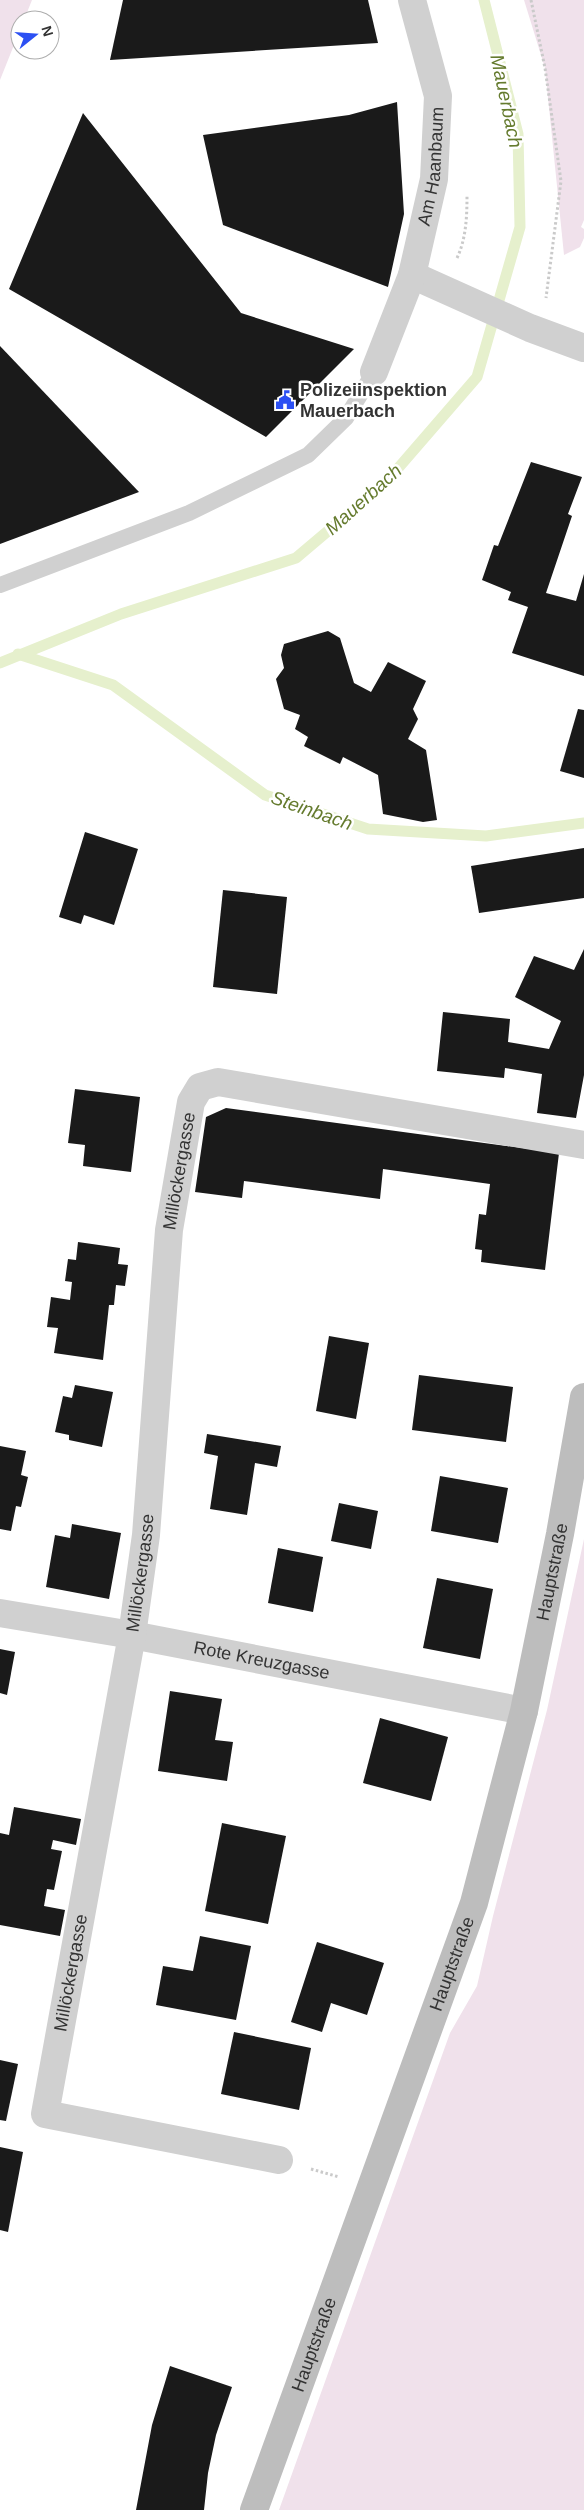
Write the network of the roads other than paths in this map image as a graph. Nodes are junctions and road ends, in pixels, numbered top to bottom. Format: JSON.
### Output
{"nodes":[{"id":1,"x":412,"y":0,"type":"edge"},
{"id":2,"x":412,"y":275,"type":"junction"},
{"id":3,"x":584,"y":348,"type":"edge"},
{"id":4,"x":374,"y":372,"type":"joint"},
{"id":5,"x":0,"y":585,"type":"edge"},
{"id":6,"x":584,"y":1145,"type":"edge"},
{"id":7,"x":584,"y":1397,"type":"edge"},
{"id":8,"x":0,"y":1612,"type":"edge"},
{"id":9,"x":132,"y":1635,"type":"junction"},
{"id":10,"x":524,"y":1711,"type":"junction"},
{"id":11,"x":279,"y":2160,"type":"road end"},
{"id":12,"x":254,"y":2510,"type":"edge"}],
"edges":[{"from":1,"to":2,"type":"street","name":"Am Haanbaum"},
{"from":2,"to":3,"type":"street"},
{"from":2,"to":4,"type":"street","name":"Am Haanbaum"},
{"from":4,"to":5,"type":"lane"},
{"from":6,"to":9,"type":"street","name":"Millöckergasse"},
{"from":7,"to":10,"type":"main road","name":"Hauptstraße"},
{"from":8,"to":9,"type":"street","name":"Rote Kreuzgasse"},
{"from":9,"to":10,"type":"street","name":"Rote Kreuzgasse"},
{"from":9,"to":11,"type":"street","name":"Millöckergasse"},
{"from":10,"to":12,"type":"main road","name":"Hauptstraße"}]}
